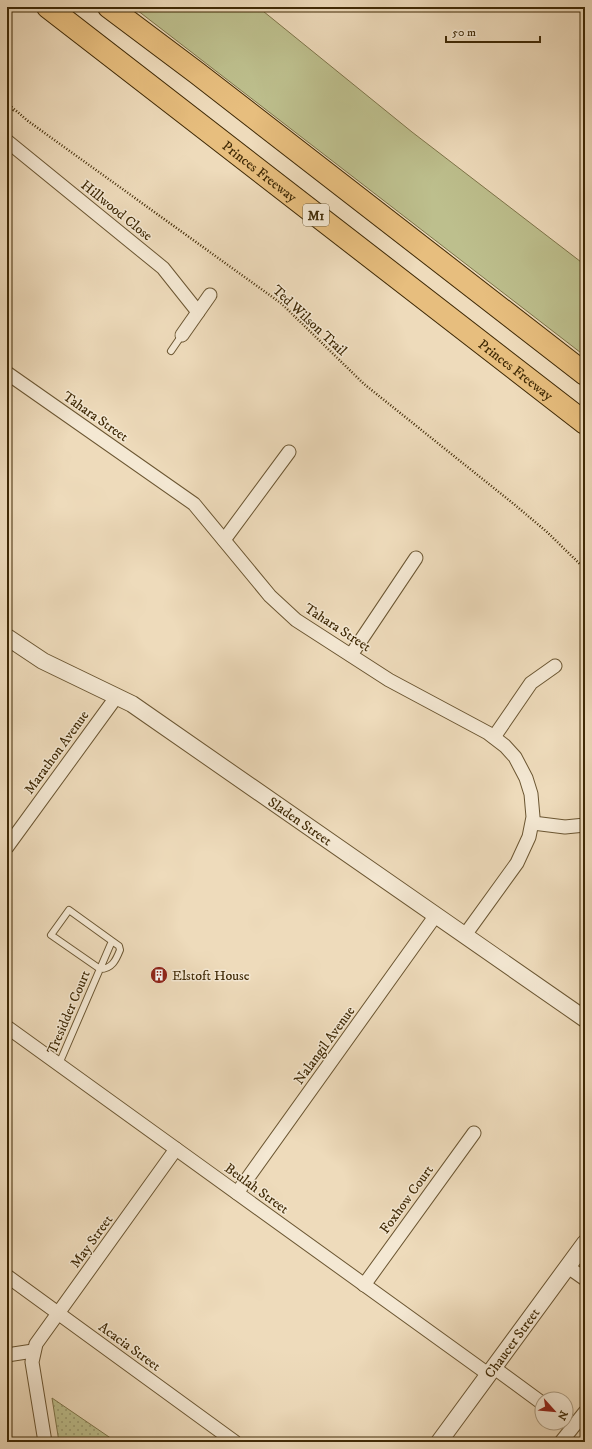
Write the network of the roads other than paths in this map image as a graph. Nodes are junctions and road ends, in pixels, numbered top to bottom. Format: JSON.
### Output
{"nodes":[{"id":1,"x":48,"y":7,"type":"edge"},
{"id":2,"x":109,"y":7,"type":"edge"},
{"id":3,"x":7,"y":141,"type":"edge"},
{"id":4,"x":210,"y":295,"type":"dead end"},
{"id":5,"x":198,"y":312,"type":"junction"},
{"id":6,"x":182,"y":335,"type":"joint"},
{"id":7,"x":171,"y":351,"type":"dead end"},
{"id":8,"x":7,"y":373,"type":"edge"},
{"id":9,"x":585,"y":374,"type":"edge"},
{"id":10,"x":585,"y":423,"type":"edge"},
{"id":11,"x":289,"y":452,"type":"dead end"},
{"id":12,"x":224,"y":540,"type":"junction"},
{"id":13,"x":416,"y":558,"type":"dead end"},
{"id":14,"x":7,"y":636,"type":"edge"},
{"id":15,"x":351,"y":655,"type":"junction"},
{"id":16,"x":555,"y":666,"type":"dead end"},
{"id":17,"x":116,"y":696,"type":"junction"},
{"id":18,"x":494,"y":737,"type":"junction"},
{"id":19,"x":533,"y":823,"type":"junction"},
{"id":20,"x":585,"y":825,"type":"edge"},
{"id":21,"x":7,"y":847,"type":"edge"},
{"id":22,"x":436,"y":915,"type":"junction"},
{"id":23,"x":465,"y":935,"type":"junction"},
{"id":24,"x":112,"y":941,"type":"junction"},
{"id":25,"x":100,"y":969,"type":"junction"},
{"id":26,"x":585,"y":1019,"type":"edge"},
{"id":27,"x":7,"y":1027,"type":"edge"},
{"id":28,"x":59,"y":1064,"type":"junction"},
{"id":29,"x":474,"y":1133,"type":"dead end"},
{"id":30,"x":176,"y":1150,"type":"junction"},
{"id":31,"x":237,"y":1193,"type":"junction"},
{"id":32,"x":585,"y":1243,"type":"edge"},
{"id":33,"x":568,"y":1267,"type":"junction"},
{"id":34,"x":7,"y":1276,"type":"edge"},
{"id":35,"x":585,"y":1279,"type":"edge"},
{"id":36,"x":364,"y":1285,"type":"junction"},
{"id":37,"x":58,"y":1313,"type":"junction"},
{"id":38,"x":33,"y":1351,"type":"junction"},
{"id":39,"x":7,"y":1356,"type":"edge"},
{"id":40,"x":490,"y":1371,"type":"junction"},
{"id":41,"x":534,"y":1398,"type":"edge"},
{"id":42,"x":585,"y":1412,"type":"edge"},
{"id":43,"x":574,"y":1420,"type":"edge"},
{"id":44,"x":566,"y":1431,"type":"edge"},
{"id":45,"x":44,"y":1442,"type":"edge"},
{"id":46,"x":235,"y":1442,"type":"edge"},
{"id":47,"x":439,"y":1442,"type":"edge"},
{"id":48,"x":561,"y":1442,"type":"edge"}],
"edges":[{"from":1,"to":10,"type":"highway","name":"Princes Freeway","number":"M1"},
{"from":2,"to":9,"type":"highway"},
{"from":3,"to":5,"type":"street","name":"Hillwood Close"},
{"from":4,"to":5,"type":"street"},
{"from":5,"to":6,"type":"street"},
{"from":6,"to":7,"type":"lane"},
{"from":8,"to":12,"type":"street","name":"Tahara Street"},
{"from":11,"to":12,"type":"street"},
{"from":12,"to":15,"type":"street","name":"Tahara Street"},
{"from":13,"to":15,"type":"street"},
{"from":14,"to":17,"type":"street","name":"Sladen Street"},
{"from":15,"to":18,"type":"street","name":"Tahara Street"},
{"from":16,"to":18,"type":"street"},
{"from":17,"to":21,"type":"street","name":"Marathon Avenue"},
{"from":17,"to":22,"type":"street","name":"Sladen Street"},
{"from":18,"to":19,"type":"street","name":"Tahara Street"},
{"from":19,"to":20,"type":"street"},
{"from":19,"to":23,"type":"street","name":"Tahara Street"},
{"from":22,"to":23,"type":"street","name":"Sladen Street"},
{"from":22,"to":31,"type":"street","name":"Nalangil Avenue"},
{"from":23,"to":26,"type":"street","name":"Sladen Street"},
{"from":24,"to":25,"type":"lane","name":"Tresidder Court"},
{"from":24,"to":25,"type":"lane"},
{"from":24,"to":25,"type":"lane"},
{"from":25,"to":28,"type":"lane","name":"Tresidder Court"},
{"from":27,"to":28,"type":"street","name":"Beulah Street"},
{"from":28,"to":30,"type":"street","name":"Beulah Street"},
{"from":29,"to":36,"type":"street","name":"Foxhow Court"},
{"from":30,"to":31,"type":"street","name":"Beulah Street"},
{"from":30,"to":37,"type":"street","name":"May Street"},
{"from":31,"to":36,"type":"street","name":"Beulah Street"},
{"from":32,"to":33,"type":"street","name":"Chaucer Street"},
{"from":33,"to":35,"type":"street"},
{"from":33,"to":40,"type":"street","name":"Chaucer Street"},
{"from":34,"to":37,"type":"street","name":"Acacia Street"},
{"from":36,"to":40,"type":"street","name":"Beulah Street"},
{"from":37,"to":38,"type":"street","name":"May Street"},
{"from":37,"to":46,"type":"street","name":"Acacia Street"},
{"from":38,"to":39,"type":"street"},
{"from":38,"to":45,"type":"street"},
{"from":40,"to":41,"type":"street","name":"Beulah Street"},
{"from":40,"to":47,"type":"street","name":"Chaucer Street"},
{"from":42,"to":43,"type":"street"},
{"from":44,"to":48,"type":"street"}]}
